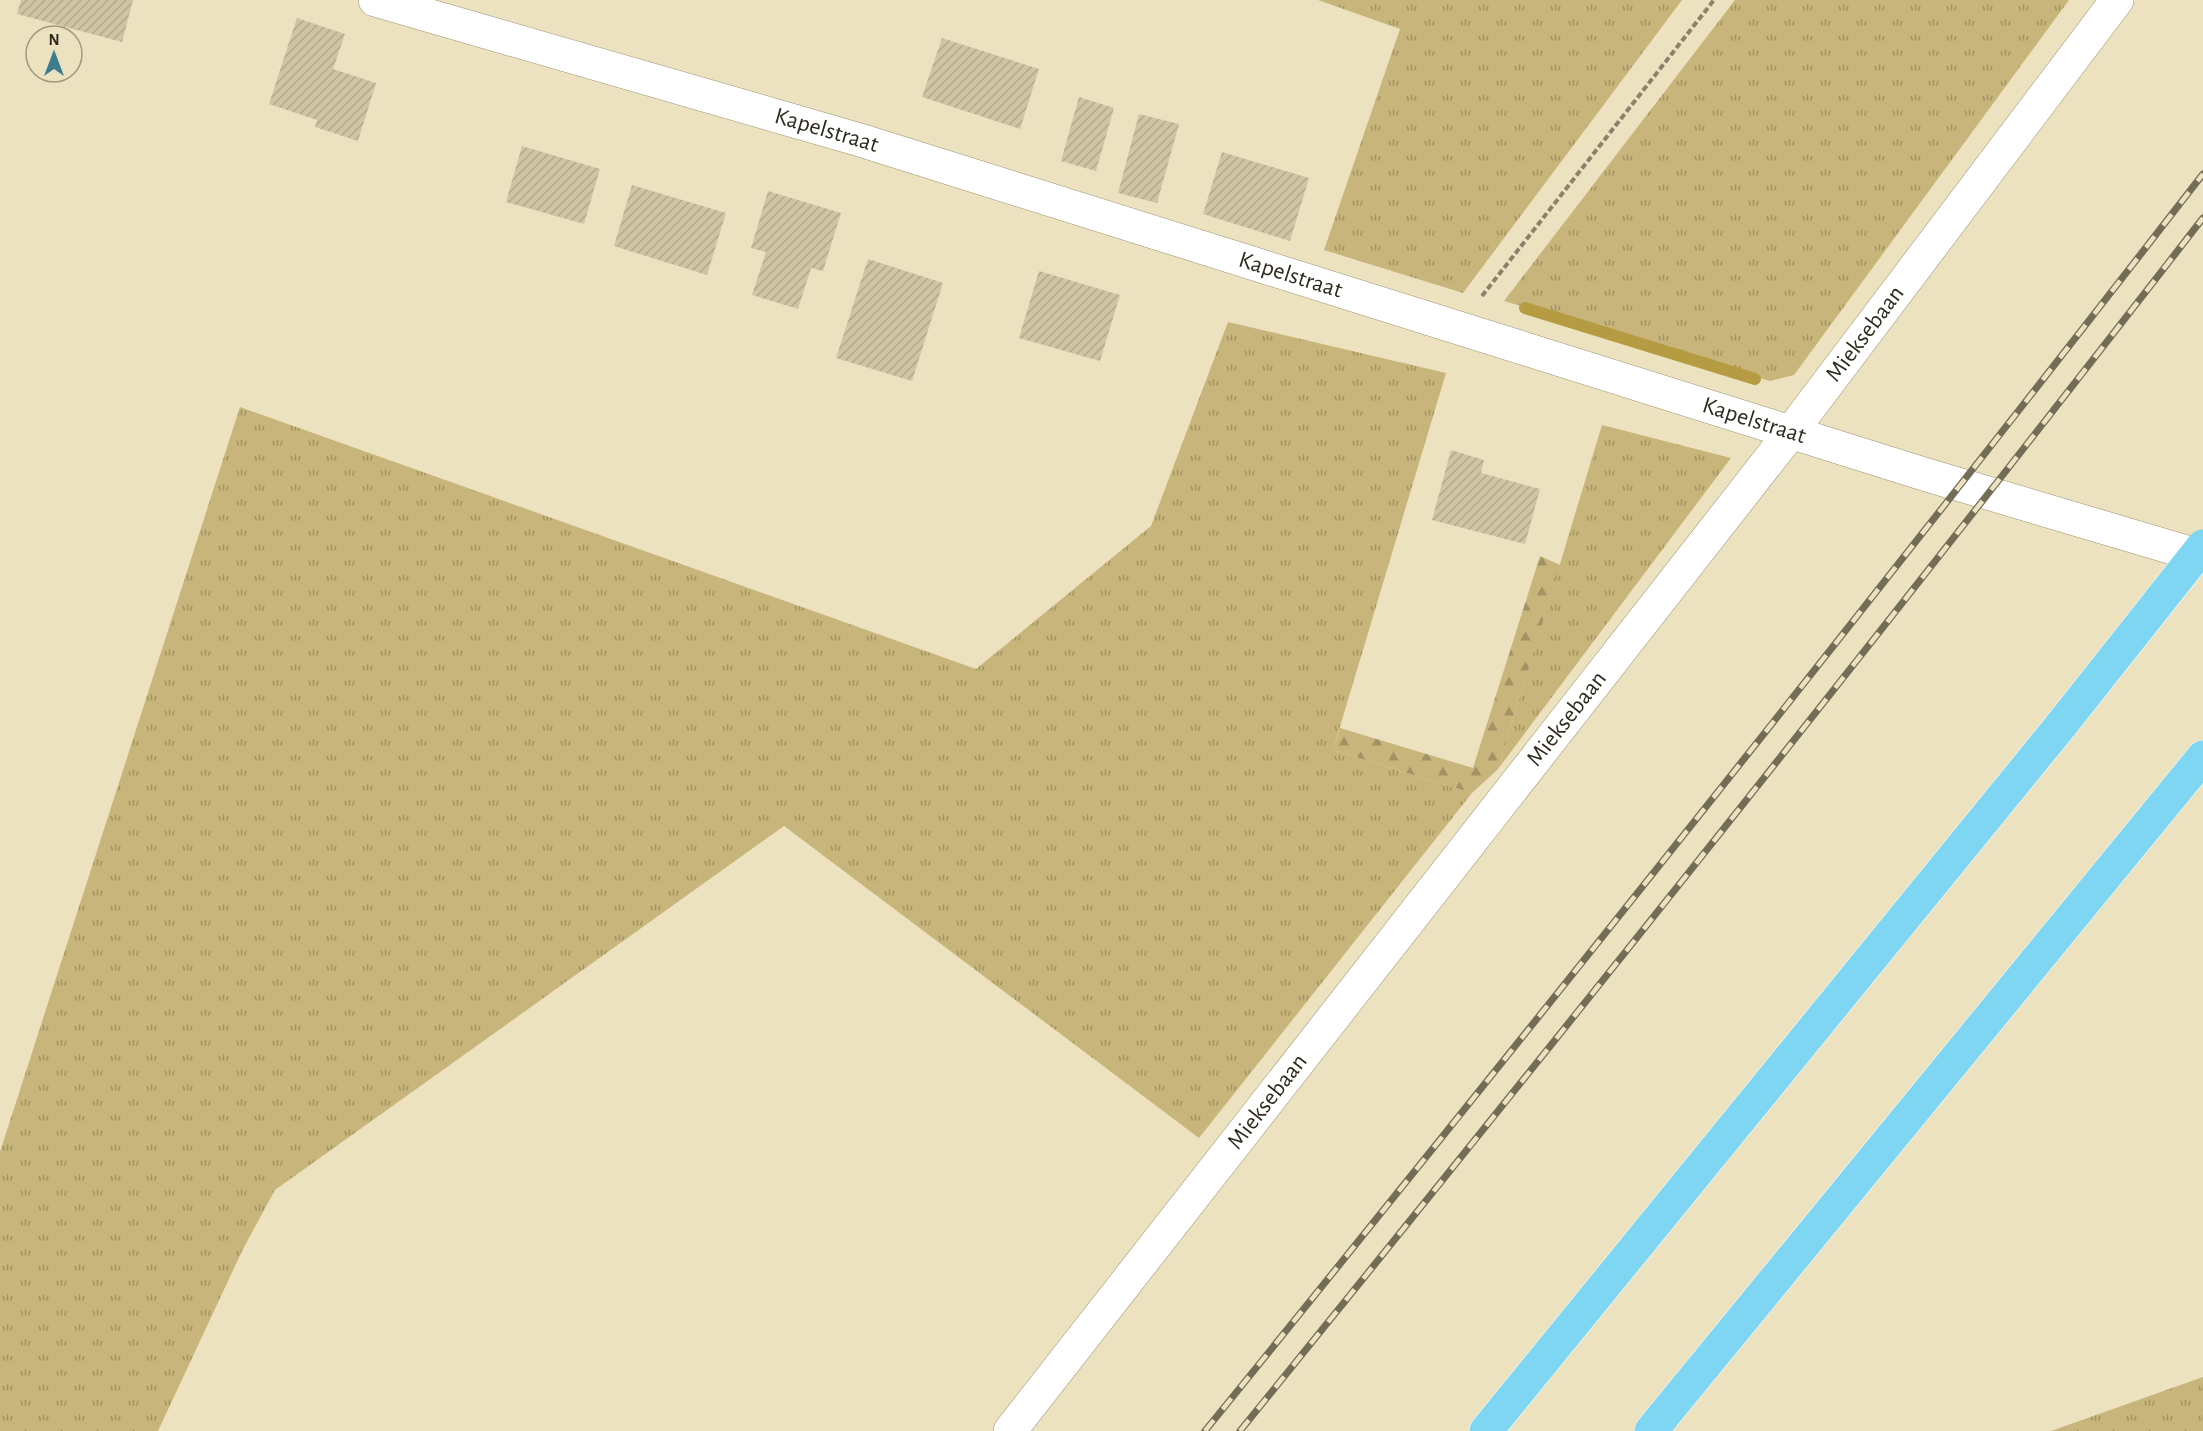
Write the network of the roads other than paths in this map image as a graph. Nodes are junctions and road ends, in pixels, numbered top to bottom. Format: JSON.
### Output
{"nodes":[{"id":1,"x":375,"y":0,"type":"edge"},
{"id":2,"x":2117,"y":0,"type":"edge"},
{"id":3,"x":1791,"y":432,"type":"junction"},
{"id":4,"x":2203,"y":546,"type":"edge"},
{"id":5,"x":2203,"y":557,"type":"edge"},
{"id":6,"x":2203,"y":757,"type":"edge"},
{"id":7,"x":1010,"y":1431,"type":"edge"},
{"id":8,"x":1486,"y":1431,"type":"edge"},
{"id":9,"x":1651,"y":1431,"type":"edge"}],
"edges":[{"from":1,"to":3,"type":"street","name":"Kapelstraat"},
{"from":2,"to":3,"type":"street","name":"Mieksebaan"},
{"from":3,"to":5,"type":"street","name":"Kapelstraat"},
{"from":3,"to":7,"type":"street","name":"Mieksebaan"},
{"from":4,"to":8,"type":"highway","bridge":true},
{"from":6,"to":9,"type":"highway"}]}
